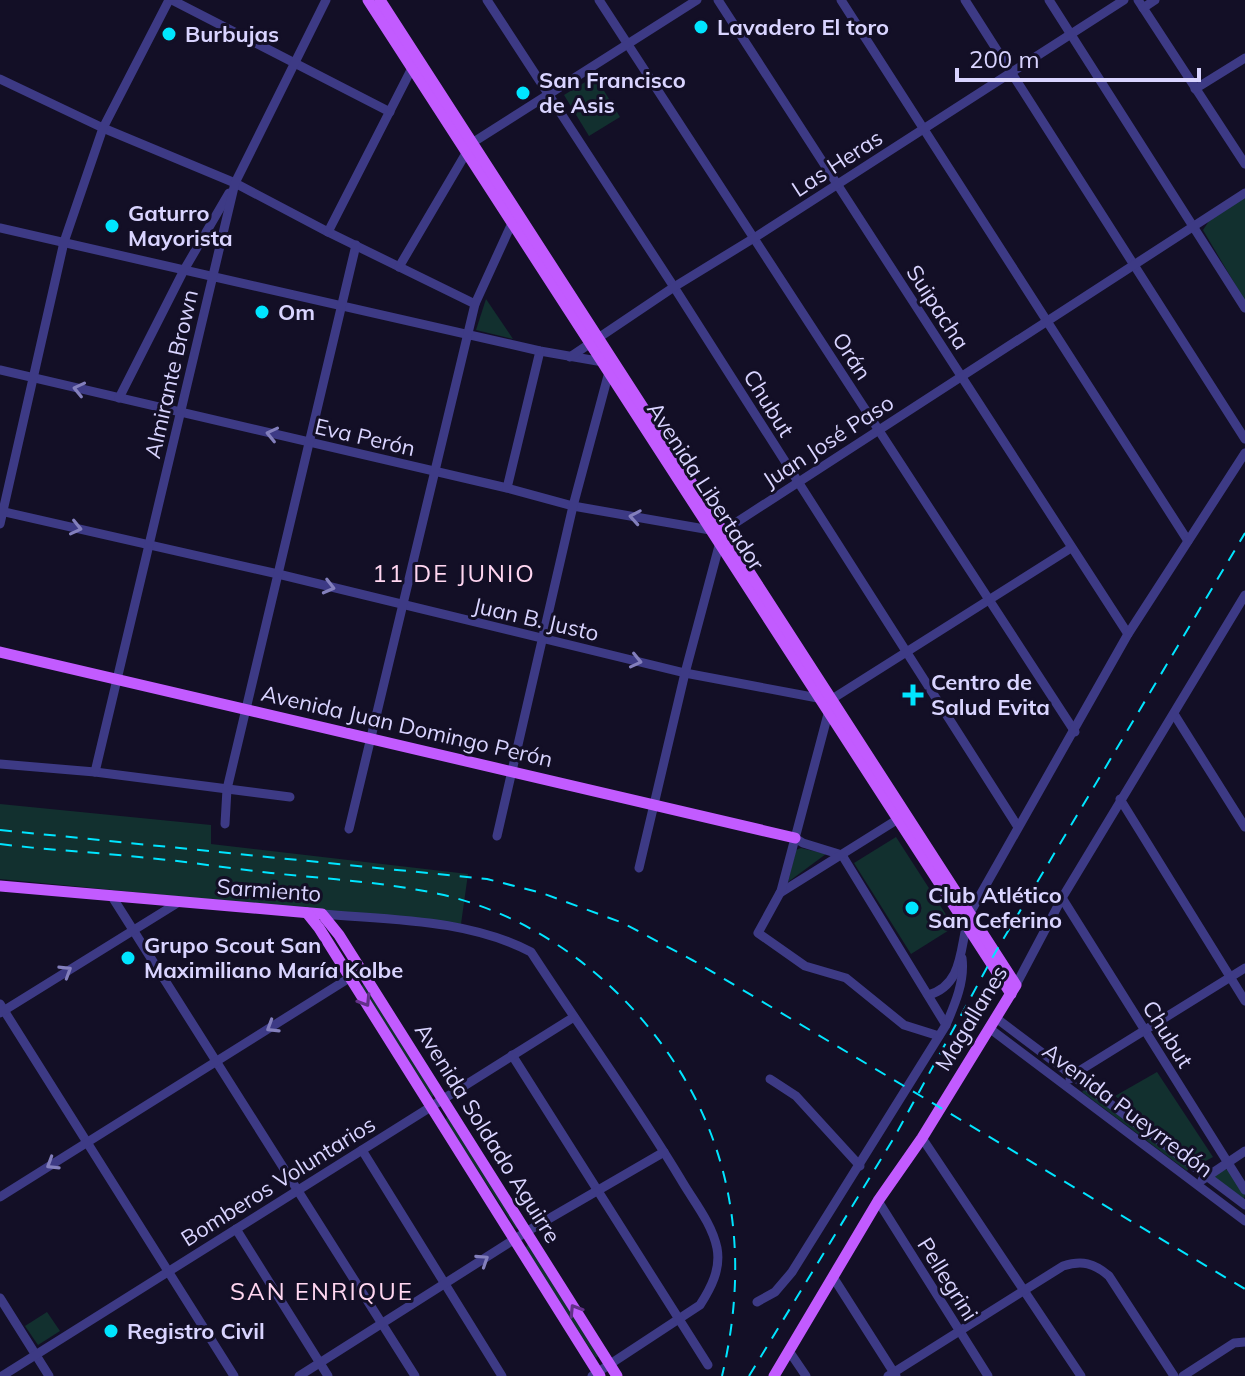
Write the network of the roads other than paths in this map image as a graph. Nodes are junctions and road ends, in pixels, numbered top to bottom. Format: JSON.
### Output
{"nodes":[{"id":1,"x":171,"y":0,"type":"edge"},
{"id":2,"x":326,"y":0,"type":"edge"},
{"id":3,"x":368,"y":0,"type":"edge"},
{"id":4,"x":380,"y":0,"type":"edge"},
{"id":5,"x":487,"y":0,"type":"edge"},
{"id":6,"x":599,"y":0,"type":"edge"},
{"id":7,"x":697,"y":0,"type":"edge"},
{"id":8,"x":718,"y":0,"type":"edge"},
{"id":9,"x":841,"y":0,"type":"edge"},
{"id":10,"x":965,"y":0,"type":"edge"},
{"id":11,"x":1049,"y":0,"type":"edge"},
{"id":12,"x":1124,"y":0,"type":"edge"},
{"id":13,"x":1155,"y":0,"type":"edge"},
{"id":14,"x":1140,"y":4,"type":"edge"},
{"id":15,"x":1070,"y":34,"type":"junction"},
{"id":16,"x":628,"y":44,"type":"junction"},
{"id":17,"x":1245,"y":59,"type":"edge"},
{"id":18,"x":295,"y":63,"type":"junction"},
{"id":19,"x":412,"y":68,"type":"junction"},
{"id":20,"x":1011,"y":72,"type":"junction"},
{"id":21,"x":0,"y":79,"type":"edge"},
{"id":22,"x":1195,"y":89,"type":"junction"},
{"id":23,"x":549,"y":94,"type":"junction"},
{"id":24,"x":390,"y":112,"type":"junction"},
{"id":25,"x":103,"y":128,"type":"junction"},
{"id":26,"x":923,"y":129,"type":"junction"},
{"id":27,"x":469,"y":147,"type":"junction"},
{"id":28,"x":1245,"y":164,"type":"edge"},
{"id":29,"x":235,"y":183,"type":"junction"},
{"id":30,"x":836,"y":185,"type":"junction"},
{"id":31,"x":1245,"y":193,"type":"edge"},
{"id":32,"x":512,"y":223,"type":"junction"},
{"id":33,"x":1193,"y":227,"type":"junction"},
{"id":34,"x":0,"y":228,"type":"edge"},
{"id":35,"x":328,"y":232,"type":"junction"},
{"id":36,"x":754,"y":238,"type":"junction"},
{"id":37,"x":64,"y":242,"type":"junction"},
{"id":38,"x":356,"y":245,"type":"junction"},
{"id":39,"x":1134,"y":264,"type":"junction"},
{"id":40,"x":399,"y":267,"type":"junction"},
{"id":41,"x":184,"y":270,"type":"junction"},
{"id":42,"x":212,"y":276,"type":"junction"},
{"id":43,"x":674,"y":287,"type":"junction"},
{"id":44,"x":475,"y":304,"type":"junction"},
{"id":45,"x":339,"y":305,"type":"junction"},
{"id":46,"x":1245,"y":308,"type":"edge"},
{"id":47,"x":1046,"y":321,"type":"junction"},
{"id":48,"x":468,"y":334,"type":"junction"},
{"id":49,"x":595,"y":341,"type":"junction"},
{"id":50,"x":540,"y":351,"type":"junction"},
{"id":51,"x":570,"y":357,"type":"junction"},
{"id":52,"x":606,"y":367,"type":"junction"},
{"id":53,"x":0,"y":370,"type":"edge"},
{"id":54,"x":962,"y":376,"type":"junction"},
{"id":55,"x":33,"y":378,"type":"junction"},
{"id":56,"x":119,"y":398,"type":"junction"},
{"id":57,"x":180,"y":413,"type":"junction"},
{"id":58,"x":879,"y":430,"type":"junction"},
{"id":59,"x":1245,"y":439,"type":"edge"},
{"id":60,"x":310,"y":442,"type":"junction"},
{"id":61,"x":1245,"y":453,"type":"edge"},
{"id":62,"x":435,"y":472,"type":"junction"},
{"id":63,"x":798,"y":482,"type":"junction"},
{"id":64,"x":507,"y":488,"type":"junction"},
{"id":65,"x":573,"y":506,"type":"junction"},
{"id":66,"x":1,"y":511,"type":"edge"},
{"id":67,"x":0,"y":524,"type":"edge"},
{"id":68,"x":718,"y":535,"type":"junction"},
{"id":69,"x":1188,"y":541,"type":"junction"},
{"id":70,"x":148,"y":545,"type":"junction"},
{"id":71,"x":1071,"y":548,"type":"junction"},
{"id":72,"x":278,"y":574,"type":"junction"},
{"id":73,"x":1245,"y":595,"type":"edge"},
{"id":74,"x":989,"y":600,"type":"junction"},
{"id":75,"x":403,"y":605,"type":"junction"},
{"id":76,"x":1128,"y":634,"type":"junction"},
{"id":77,"x":542,"y":639,"type":"junction"},
{"id":78,"x":0,"y":652,"type":"edge"},
{"id":79,"x":906,"y":652,"type":"junction"},
{"id":80,"x":0,"y":658,"type":"edge"},
{"id":81,"x":685,"y":673,"type":"junction"},
{"id":82,"x":116,"y":682,"type":"junction"},
{"id":83,"x":827,"y":703,"type":"junction"},
{"id":84,"x":245,"y":712,"type":"junction"},
{"id":85,"x":1174,"y":714,"type":"junction"},
{"id":86,"x":1075,"y":732,"type":"junction"},
{"id":87,"x":370,"y":742,"type":"junction"},
{"id":88,"x":0,"y":764,"type":"edge"},
{"id":89,"x":95,"y":772,"type":"junction"},
{"id":90,"x":511,"y":775,"type":"junction"},
{"id":91,"x":227,"y":789,"type":"junction"},
{"id":92,"x":290,"y":797,"type":"dead end"},
{"id":93,"x":1120,"y":799,"type":"junction"},
{"id":94,"x":653,"y":808,"type":"junction"},
{"id":95,"x":902,"y":817,"type":"junction"},
{"id":96,"x":225,"y":824,"type":"dead end"},
{"id":97,"x":1018,"y":827,"type":"junction"},
{"id":98,"x":1245,"y":827,"type":"edge"},
{"id":99,"x":349,"y":829,"type":"dead end"},
{"id":100,"x":497,"y":836,"type":"dead end"},
{"id":101,"x":797,"y":842,"type":"junction"},
{"id":102,"x":842,"y":855,"type":"junction"},
{"id":103,"x":639,"y":868,"type":"dead end"},
{"id":104,"x":0,"y":886,"type":"edge"},
{"id":105,"x":779,"y":894,"type":"junction"},
{"id":106,"x":111,"y":895,"type":"junction"},
{"id":107,"x":1062,"y":898,"type":"junction"},
{"id":108,"x":179,"y":902,"type":"junction"},
{"id":109,"x":307,"y":913,"type":"junction"},
{"id":110,"x":322,"y":914,"type":"junction"},
{"id":111,"x":968,"y":918,"type":"junction"},
{"id":112,"x":132,"y":930,"type":"junction"},
{"id":113,"x":962,"y":958,"type":"junction"},
{"id":114,"x":1245,"y":968,"type":"edge"},
{"id":115,"x":362,"y":970,"type":"junction"},
{"id":116,"x":350,"y":977,"type":"junction"},
{"id":117,"x":1230,"y":977,"type":"junction"},
{"id":118,"x":1014,"y":989,"type":"junction"},
{"id":119,"x":928,"y":995,"type":"junction"},
{"id":120,"x":1245,"y":1001,"type":"edge"},
{"id":121,"x":1,"y":1010,"type":"edge"},
{"id":122,"x":574,"y":1017,"type":"junction"},
{"id":123,"x":992,"y":1023,"type":"junction"},
{"id":124,"x":946,"y":1025,"type":"junction"},
{"id":125,"x":1144,"y":1031,"type":"junction"},
{"id":126,"x":939,"y":1036,"type":"junction"},
{"id":127,"x":512,"y":1055,"type":"junction"},
{"id":128,"x":216,"y":1061,"type":"junction"},
{"id":129,"x":1072,"y":1075,"type":"junction"},
{"id":130,"x":770,"y":1079,"type":"dead end"},
{"id":131,"x":1065,"y":1085,"type":"junction"},
{"id":132,"x":443,"y":1099,"type":"junction"},
{"id":133,"x":431,"y":1106,"type":"junction"},
{"id":134,"x":922,"y":1138,"type":"junction"},
{"id":135,"x":87,"y":1142,"type":"junction"},
{"id":136,"x":362,"y":1150,"type":"junction"},
{"id":137,"x":1245,"y":1151,"type":"edge"},
{"id":138,"x":664,"y":1152,"type":"junction"},
{"id":139,"x":1228,"y":1162,"type":"junction"},
{"id":140,"x":860,"y":1166,"type":"junction"},
{"id":141,"x":1205,"y":1176,"type":"junction"},
{"id":142,"x":1197,"y":1185,"type":"junction"},
{"id":143,"x":597,"y":1189,"type":"junction"},
{"id":144,"x":298,"y":1190,"type":"junction"},
{"id":145,"x":1245,"y":1190,"type":"edge"},
{"id":146,"x":0,"y":1197,"type":"edge"},
{"id":147,"x":878,"y":1201,"type":"junction"},
{"id":148,"x":1245,"y":1205,"type":"edge"},
{"id":149,"x":1245,"y":1221,"type":"edge"},
{"id":150,"x":236,"y":1229,"type":"junction"},
{"id":151,"x":526,"y":1232,"type":"junction"},
{"id":152,"x":515,"y":1240,"type":"junction"},
{"id":153,"x":168,"y":1272,"type":"junction"},
{"id":154,"x":833,"y":1277,"type":"junction"},
{"id":155,"x":445,"y":1284,"type":"junction"},
{"id":156,"x":1025,"y":1290,"type":"junction"},
{"id":157,"x":0,"y":1298,"type":"edge"},
{"id":158,"x":757,"y":1302,"type":"dead end"},
{"id":159,"x":681,"y":1320,"type":"junction"},
{"id":160,"x":382,"y":1324,"type":"junction"},
{"id":161,"x":960,"y":1331,"type":"junction"},
{"id":162,"x":1245,"y":1342,"type":"edge"},
{"id":163,"x":789,"y":1351,"type":"junction"},
{"id":164,"x":36,"y":1355,"type":"junction"},
{"id":165,"x":320,"y":1363,"type":"junction"},
{"id":166,"x":610,"y":1365,"type":"junction"},
{"id":167,"x":708,"y":1365,"type":"dead end"},
{"id":168,"x":597,"y":1375,"type":"edge"},
{"id":169,"x":893,"y":1375,"type":"edge"},
{"id":170,"x":2,"y":1376,"type":"edge"},
{"id":171,"x":49,"y":1376,"type":"edge"},
{"id":172,"x":234,"y":1376,"type":"edge"},
{"id":173,"x":299,"y":1376,"type":"edge"},
{"id":174,"x":328,"y":1376,"type":"edge"},
{"id":175,"x":415,"y":1376,"type":"edge"},
{"id":176,"x":502,"y":1376,"type":"edge"},
{"id":177,"x":617,"y":1376,"type":"edge"},
{"id":178,"x":774,"y":1376,"type":"edge"},
{"id":179,"x":806,"y":1376,"type":"edge"},
{"id":180,"x":988,"y":1376,"type":"edge"},
{"id":181,"x":1081,"y":1376,"type":"edge"},
{"id":182,"x":1174,"y":1376,"type":"edge"},
{"id":183,"x":1183,"y":1376,"type":"edge"}],
"edges":[{"from":1,"to":18,"type":"street"},
{"from":1,"to":25,"type":"street"},
{"from":2,"to":18,"type":"street","name":"Almirante Brown"},
{"from":3,"to":19,"type":"main road","name":"Avenida Libertador"},
{"from":4,"to":27,"type":"main road","name":"Avenida Libertador"},
{"from":5,"to":23,"type":"street","name":"Chubut"},
{"from":6,"to":16,"type":"street","name":"Orán"},
{"from":7,"to":16,"type":"street"},
{"from":8,"to":30,"type":"street","name":"Suipacha"},
{"from":9,"to":26,"type":"street"},
{"from":10,"to":20,"type":"street"},
{"from":11,"to":15,"type":"street"},
{"from":12,"to":15,"type":"street","name":"Las Heras"},
{"from":13,"to":14,"type":"street"},
{"from":14,"to":22,"type":"street"},
{"from":15,"to":20,"type":"street","name":"Las Heras"},
{"from":15,"to":33,"type":"street"},
{"from":16,"to":23,"type":"street"},
{"from":16,"to":36,"type":"street","name":"Orán"},
{"from":17,"to":22,"type":"street"},
{"from":18,"to":24,"type":"street"},
{"from":18,"to":29,"type":"street","name":"Almirante Brown"},
{"from":19,"to":24,"type":"street"},
{"from":19,"to":27,"type":"main road","name":"Avenida Libertador"},
{"from":20,"to":26,"type":"street","name":"Las Heras"},
{"from":20,"to":39,"type":"street"},
{"from":21,"to":25,"type":"street"},
{"from":22,"to":28,"type":"street"},
{"from":23,"to":27,"type":"street"},
{"from":23,"to":43,"type":"street","name":"Chubut"},
{"from":24,"to":35,"type":"street"},
{"from":25,"to":29,"type":"street"},
{"from":25,"to":37,"type":"street"},
{"from":26,"to":30,"type":"street","name":"Las Heras"},
{"from":26,"to":47,"type":"street"},
{"from":27,"to":32,"type":"main road","name":"Avenida Libertador"},
{"from":27,"to":40,"type":"street"},
{"from":27,"to":49,"type":"main road","name":"Avenida Libertador"},
{"from":29,"to":35,"type":"street"},
{"from":29,"to":41,"type":"street"},
{"from":29,"to":42,"type":"street","name":"Almirante Brown"},
{"from":30,"to":36,"type":"street","name":"Las Heras"},
{"from":30,"to":54,"type":"street","name":"Suipacha"},
{"from":31,"to":33,"type":"street","name":"Juan José Paso"},
{"from":32,"to":44,"type":"street"},
{"from":32,"to":49,"type":"main road","name":"Avenida Libertador"},
{"from":33,"to":39,"type":"street","name":"Juan José Paso"},
{"from":33,"to":46,"type":"street"},
{"from":34,"to":37,"type":"street"},
{"from":35,"to":38,"type":"street"},
{"from":36,"to":43,"type":"street","name":"Las Heras"},
{"from":36,"to":58,"type":"street","name":"Orán"},
{"from":37,"to":41,"type":"street"},
{"from":37,"to":55,"type":"street"},
{"from":38,"to":40,"type":"street"},
{"from":38,"to":45,"type":"street"},
{"from":39,"to":47,"type":"street","name":"Juan José Paso"},
{"from":39,"to":59,"type":"street"},
{"from":40,"to":44,"type":"street"},
{"from":41,"to":42,"type":"street"},
{"from":41,"to":56,"type":"street"},
{"from":42,"to":45,"type":"street"},
{"from":42,"to":57,"type":"street","name":"Almirante Brown"},
{"from":43,"to":49,"type":"street","name":"Las Heras"},
{"from":43,"to":63,"type":"street","name":"Chubut"},
{"from":44,"to":48,"type":"street"},
{"from":45,"to":48,"type":"street"},
{"from":45,"to":60,"type":"street"},
{"from":47,"to":54,"type":"street","name":"Juan José Paso"},
{"from":47,"to":69,"type":"street"},
{"from":48,"to":50,"type":"street"},
{"from":48,"to":62,"type":"street"},
{"from":49,"to":51,"type":"street","name":"Las Heras"},
{"from":49,"to":52,"type":"main road","name":"Avenida Libertador"},
{"from":49,"to":68,"type":"main road","name":"Avenida Libertador"},
{"from":50,"to":51,"type":"street"},
{"from":50,"to":64,"type":"street"},
{"from":51,"to":52,"type":"street"},
{"from":52,"to":65,"type":"street"},
{"from":52,"to":68,"type":"main road","name":"Avenida Libertador"},
{"from":53,"to":55,"type":"street","name":"Eva Perón"},
{"from":54,"to":58,"type":"street","name":"Juan José Paso"},
{"from":54,"to":71,"type":"street","name":"Suipacha"},
{"from":56,"to":55,"type":"street","name":"Eva Perón","one_way":true},
{"from":55,"to":66,"type":"street"},
{"from":56,"to":57,"type":"street","name":"Eva Perón"},
{"from":60,"to":57,"type":"street","name":"Eva Perón","one_way":true},
{"from":57,"to":70,"type":"street","name":"Almirante Brown"},
{"from":58,"to":63,"type":"street","name":"Juan José Paso"},
{"from":58,"to":74,"type":"street","name":"Orán"},
{"from":60,"to":62,"type":"street","name":"Eva Perón"},
{"from":60,"to":72,"type":"street"},
{"from":61,"to":69,"type":"street"},
{"from":62,"to":64,"type":"street","name":"Eva Perón"},
{"from":62,"to":75,"type":"street"},
{"from":63,"to":68,"type":"street","name":"Juan José Paso"},
{"from":63,"to":79,"type":"street","name":"Chubut"},
{"from":64,"to":65,"type":"street","name":"Eva Perón"},
{"from":68,"to":65,"type":"street","name":"Eva Perón","one_way":true},
{"from":65,"to":77,"type":"street"},
{"from":66,"to":67,"type":"street"},
{"from":66,"to":70,"type":"street","name":"Juan B. Justo","one_way":true},
{"from":68,"to":81,"type":"street"},
{"from":68,"to":83,"type":"main road","name":"Avenida Libertador"},
{"from":69,"to":76,"type":"street"},
{"from":70,"to":72,"type":"street","name":"Juan B. Justo"},
{"from":70,"to":82,"type":"street","name":"Almirante Brown"},
{"from":71,"to":74,"type":"street"},
{"from":71,"to":76,"type":"street","name":"Suipacha"},
{"from":72,"to":75,"type":"street","name":"Juan B. Justo","one_way":true},
{"from":72,"to":84,"type":"street"},
{"from":73,"to":85,"type":"street","name":"Magallanes"},
{"from":74,"to":79,"type":"street"},
{"from":74,"to":86,"type":"street","name":"Orán"},
{"from":75,"to":77,"type":"street","name":"Juan B. Justo"},
{"from":75,"to":87,"type":"street"},
{"from":76,"to":86,"type":"street"},
{"from":77,"to":81,"type":"street","name":"Juan B. Justo","one_way":true},
{"from":77,"to":90,"type":"street"},
{"from":78,"to":82,"type":"main road","name":"Avenida Juan Domingo Perón"},
{"from":79,"to":83,"type":"street"},
{"from":79,"to":97,"type":"street","name":"Chubut"},
{"from":80,"to":82,"type":"main road","name":"Avenida Juan Domingo Perón"},
{"from":81,"to":83,"type":"street","name":"Juan B. Justo"},
{"from":81,"to":94,"type":"street"},
{"from":82,"to":84,"type":"main road","name":"Avenida Juan Domingo Perón"},
{"from":82,"to":89,"type":"street","name":"Almirante Brown"},
{"from":83,"to":95,"type":"main road","name":"Avenida Libertador"},
{"from":83,"to":101,"type":"street"},
{"from":84,"to":87,"type":"main road","name":"Avenida Juan Domingo Perón"},
{"from":84,"to":91,"type":"street"},
{"from":85,"to":93,"type":"street","name":"Magallanes"},
{"from":85,"to":98,"type":"street"},
{"from":86,"to":97,"type":"street"},
{"from":87,"to":90,"type":"main road","name":"Avenida Juan Domingo Perón"},
{"from":87,"to":99,"type":"street"},
{"from":88,"to":89,"type":"street"},
{"from":89,"to":91,"type":"street"},
{"from":90,"to":94,"type":"main road","name":"Avenida Juan Domingo Perón"},
{"from":90,"to":100,"type":"street"},
{"from":91,"to":92,"type":"street"},
{"from":91,"to":96,"type":"street"},
{"from":93,"to":107,"type":"street","name":"Magallanes"},
{"from":93,"to":117,"type":"street"},
{"from":94,"to":101,"type":"main road","name":"Avenida Juan Domingo Perón"},
{"from":94,"to":103,"type":"street"},
{"from":95,"to":102,"type":"street"},
{"from":95,"to":111,"type":"main road","name":"Avenida Libertador"},
{"from":97,"to":111,"type":"street"},
{"from":101,"to":102,"type":"street","name":"Avenida Juan Domingo Perón"},
{"from":101,"to":105,"type":"street"},
{"from":102,"to":105,"type":"street"},
{"from":102,"to":119,"type":"street"},
{"from":104,"to":106,"type":"main road","name":"Sarmiento"},
{"from":105,"to":126,"type":"street"},
{"from":106,"to":108,"type":"main road","name":"Sarmiento"},
{"from":106,"to":112,"type":"street"},
{"from":107,"to":118,"type":"street","name":"Magallanes"},
{"from":107,"to":125,"type":"street","name":"Chubut"},
{"from":108,"to":109,"type":"main road","name":"Sarmiento"},
{"from":108,"to":112,"type":"street"},
{"from":109,"to":110,"type":"main road","name":"Sarmiento"},
{"from":109,"to":116,"type":"main road","name":"Avenida Soldado Aguirre"},
{"from":110,"to":115,"type":"main road","name":"Avenida Soldado Aguirre"},
{"from":110,"to":122,"type":"street","name":"Sarmiento"},
{"from":111,"to":113,"type":"street"},
{"from":111,"to":118,"type":"main road","name":"Avenida Libertador"},
{"from":121,"to":112,"type":"street","one_way":true},
{"from":112,"to":128,"type":"street"},
{"from":113,"to":119,"type":"street"},
{"from":113,"to":124,"type":"street"},
{"from":114,"to":117,"type":"street"},
{"from":115,"to":116,"type":"street"},
{"from":115,"to":132,"type":"main road","name":"Avenida Soldado Aguirre"},
{"from":116,"to":128,"type":"street","one_way":true},
{"from":116,"to":133,"type":"main road","name":"Avenida Soldado Aguirre","one_way":true},
{"from":117,"to":120,"type":"street"},
{"from":117,"to":125,"type":"street"},
{"from":118,"to":123,"type":"main road","name":"Magallanes"},
{"from":119,"to":124,"type":"street"},
{"from":121,"to":135,"type":"street"},
{"from":122,"to":127,"type":"street","name":"Bomberos Voluntarios"},
{"from":122,"to":138,"type":"street"},
{"from":123,"to":129,"type":"street","name":"Avenida Pueyrredón"},
{"from":123,"to":131,"type":"street","name":"Avenida Pueyrredón"},
{"from":123,"to":134,"type":"main road","name":"Magallanes"},
{"from":124,"to":126,"type":"street"},
{"from":125,"to":129,"type":"street"},
{"from":125,"to":139,"type":"street","name":"Chubut"},
{"from":126,"to":140,"type":"street"},
{"from":127,"to":132,"type":"street","name":"Bomberos Voluntarios"},
{"from":127,"to":143,"type":"street"},
{"from":128,"to":135,"type":"street"},
{"from":128,"to":144,"type":"street"},
{"from":129,"to":131,"type":"street"},
{"from":129,"to":141,"type":"street","name":"Avenida Pueyrredón"},
{"from":130,"to":140,"type":"street"},
{"from":131,"to":142,"type":"street","name":"Avenida Pueyrredón"},
{"from":132,"to":133,"type":"street","name":"Bomberos Voluntarios"},
{"from":132,"to":151,"type":"main road","name":"Avenida Soldado Aguirre"},
{"from":133,"to":136,"type":"street","name":"Bomberos Voluntarios"},
{"from":133,"to":152,"type":"main road","name":"Avenida Soldado Aguirre"},
{"from":134,"to":147,"type":"main road","name":"Magallanes"},
{"from":134,"to":156,"type":"street"},
{"from":135,"to":146,"type":"street","one_way":true},
{"from":135,"to":153,"type":"street"},
{"from":136,"to":144,"type":"street","name":"Bomberos Voluntarios"},
{"from":136,"to":155,"type":"street"},
{"from":137,"to":139,"type":"street"},
{"from":138,"to":143,"type":"street"},
{"from":138,"to":159,"type":"street"},
{"from":139,"to":141,"type":"street"},
{"from":139,"to":145,"type":"street","name":"Chubut"},
{"from":140,"to":158,"type":"street"},
{"from":141,"to":142,"type":"street"},
{"from":141,"to":148,"type":"street","name":"Avenida Pueyrredón"},
{"from":142,"to":149,"type":"street","name":"Avenida Pueyrredón"},
{"from":143,"to":151,"type":"street"},
{"from":143,"to":159,"type":"street"},
{"from":144,"to":150,"type":"street","name":"Bomberos Voluntarios"},
{"from":144,"to":160,"type":"street"},
{"from":147,"to":154,"type":"main road","name":"Magallanes"},
{"from":147,"to":161,"type":"street","name":"Pellegrini"},
{"from":150,"to":153,"type":"street","name":"Bomberos Voluntarios"},
{"from":150,"to":165,"type":"street"},
{"from":151,"to":152,"type":"street"},
{"from":166,"to":151,"type":"main road","name":"Avenida Soldado Aguirre","one_way":true},
{"from":155,"to":152,"type":"street","one_way":true},
{"from":152,"to":168,"type":"main road","name":"Avenida Soldado Aguirre"},
{"from":153,"to":164,"type":"street","name":"Bomberos Voluntarios"},
{"from":153,"to":172,"type":"street"},
{"from":154,"to":163,"type":"main road","name":"Magallanes"},
{"from":154,"to":169,"type":"street"},
{"from":155,"to":160,"type":"street"},
{"from":155,"to":176,"type":"street"},
{"from":156,"to":161,"type":"street"},
{"from":156,"to":181,"type":"street"},
{"from":156,"to":182,"type":"street"},
{"from":157,"to":164,"type":"street"},
{"from":159,"to":166,"type":"street"},
{"from":159,"to":167,"type":"street"},
{"from":160,"to":165,"type":"street"},
{"from":160,"to":175,"type":"street"},
{"from":161,"to":169,"type":"street"},
{"from":161,"to":180,"type":"street","name":"Pellegrini"},
{"from":162,"to":183,"type":"street"},
{"from":163,"to":178,"type":"main road","name":"Magallanes"},
{"from":163,"to":179,"type":"street"},
{"from":164,"to":170,"type":"street","name":"Bomberos Voluntarios"},
{"from":164,"to":171,"type":"street"},
{"from":165,"to":173,"type":"street"},
{"from":165,"to":174,"type":"street"},
{"from":166,"to":168,"type":"street"},
{"from":166,"to":177,"type":"main road","name":"Avenida Soldado Aguirre"}]}
